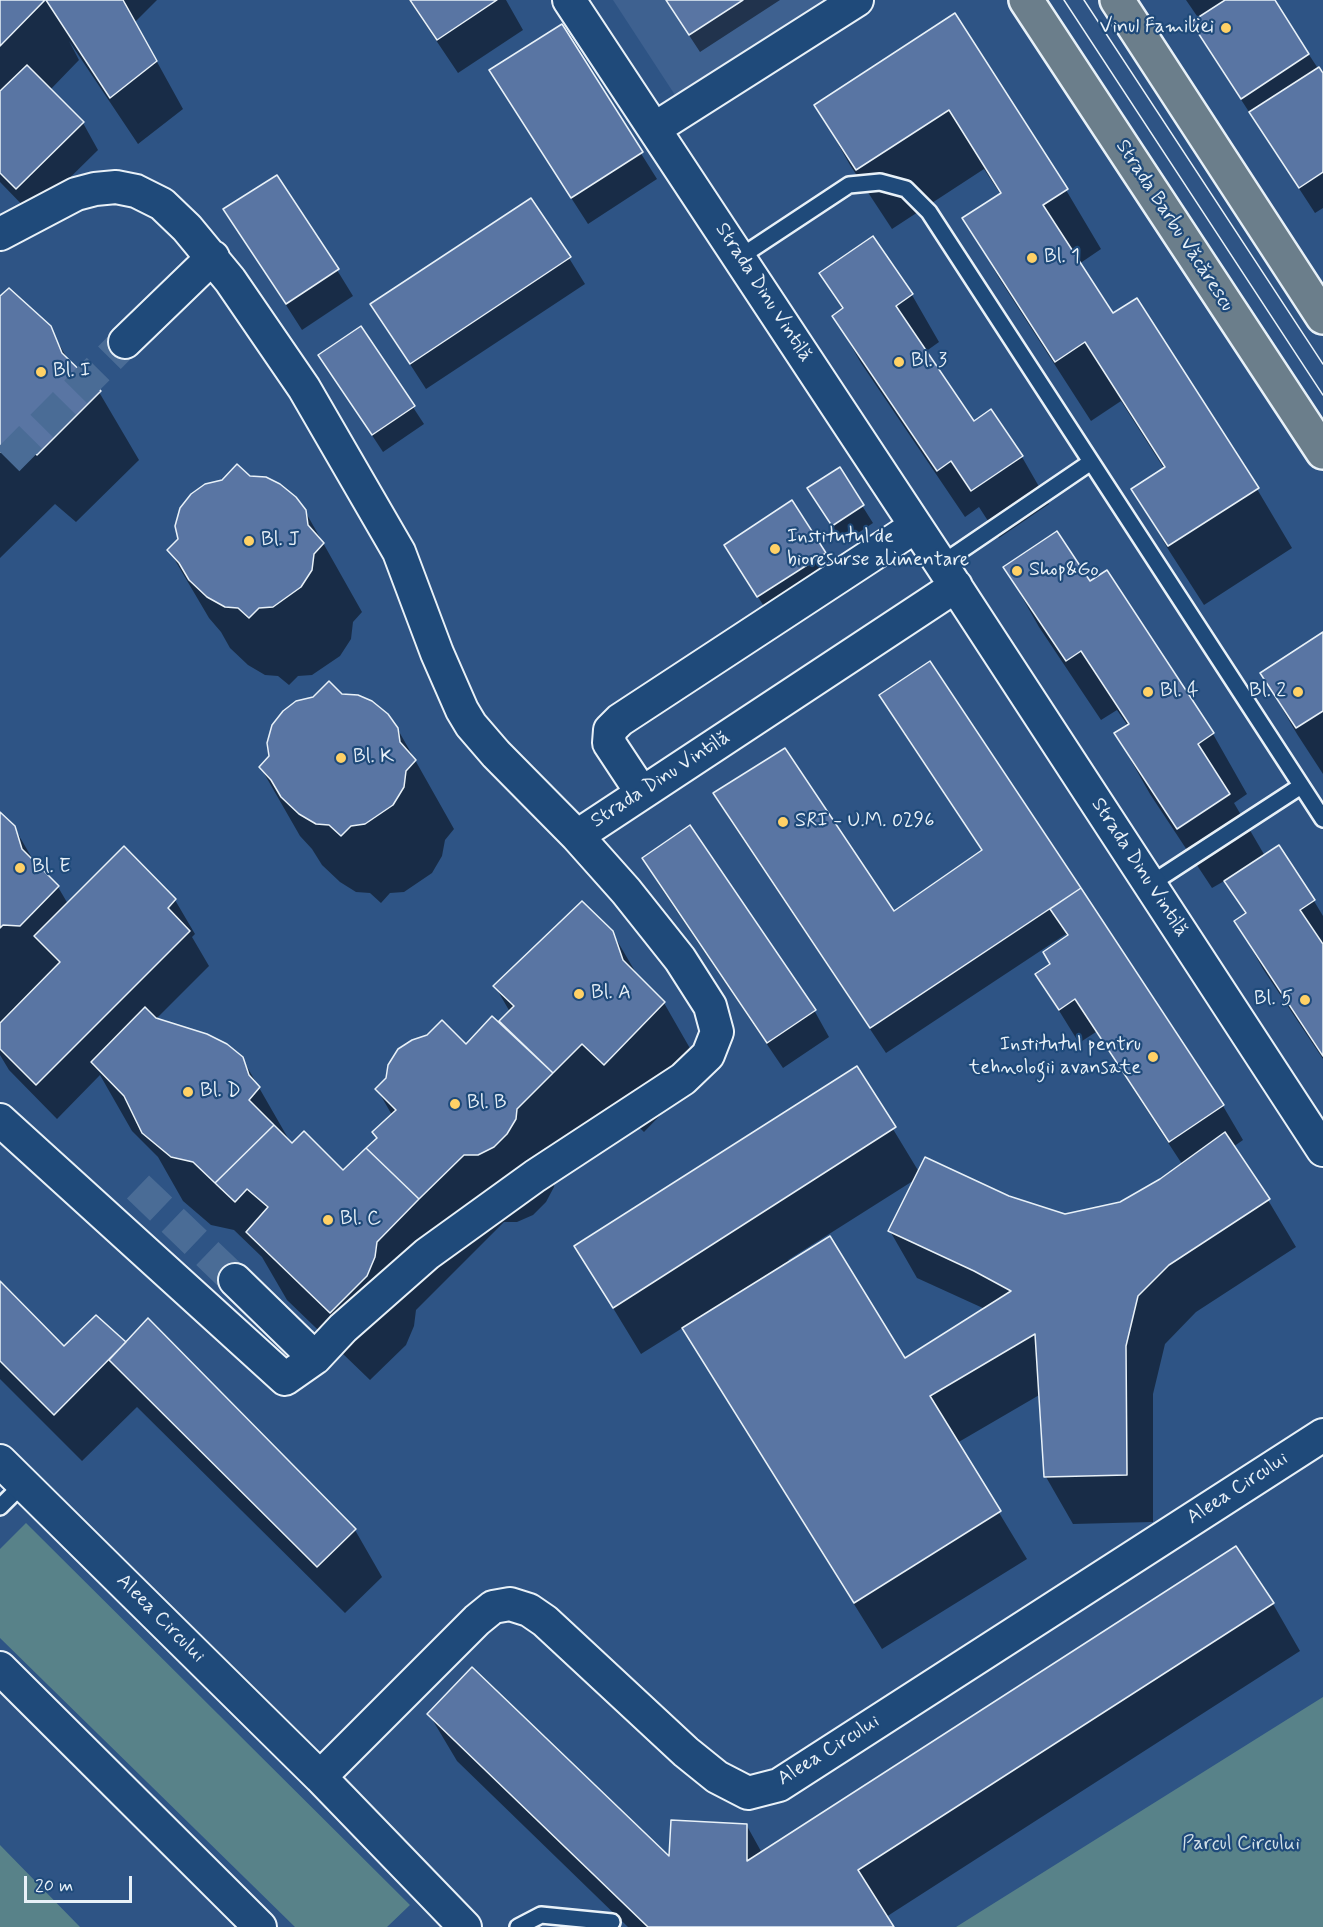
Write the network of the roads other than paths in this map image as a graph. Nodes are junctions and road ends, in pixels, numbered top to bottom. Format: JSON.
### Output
{"nodes":[{"id":1,"x":569,"y":0,"type":"edge"},
{"id":2,"x":857,"y":0,"type":"edge"},
{"id":3,"x":1026,"y":0,"type":"edge"},
{"id":4,"x":1117,"y":0,"type":"edge"},
{"id":5,"x":654,"y":129,"type":"junction"},
{"id":6,"x":0,"y":234,"type":"edge"},
{"id":7,"x":213,"y":257,"type":"junction"},
{"id":8,"x":740,"y":257,"type":"junction"},
{"id":9,"x":1323,"y":317,"type":"edge"},
{"id":10,"x":125,"y":342,"type":"tunnel mouth"},
{"id":11,"x":1323,"y":452,"type":"edge"},
{"id":12,"x":1091,"y":462,"type":"junction"},
{"id":13,"x":916,"y":526,"type":"junction"},
{"id":14,"x":948,"y":575,"type":"junction"},
{"id":15,"x":1301,"y":786,"type":"junction"},
{"id":16,"x":642,"y":793,"type":"junction"},
{"id":17,"x":1323,"y":819,"type":"edge"},
{"id":18,"x":576,"y":836,"type":"junction"},
{"id":19,"x":1149,"y":885,"type":"junction"},
{"id":20,"x":0,"y":1120,"type":"edge"},
{"id":21,"x":1323,"y":1150,"type":"edge"},
{"id":22,"x":235,"y":1280,"type":"tunnel mouth"},
{"id":23,"x":315,"y":1358,"type":"junction"},
{"id":24,"x":1323,"y":1435,"type":"edge"},
{"id":25,"x":0,"y":1461,"type":"edge"},
{"id":26,"x":23,"y":1484,"type":"junction"},
{"id":27,"x":0,"y":1507,"type":"edge"},
{"id":28,"x":0,"y":1668,"type":"edge"},
{"id":29,"x":320,"y":1777,"type":"junction"},
{"id":30,"x":612,"y":1922,"type":"dead end"},
{"id":31,"x":260,"y":1927,"type":"edge"},
{"id":32,"x":465,"y":1927,"type":"edge"},
{"id":33,"x":518,"y":1927,"type":"edge"}],
"edges":[{"from":1,"to":5,"type":"street","name":"Strada Dinu Vintilă"},
{"from":2,"to":5,"type":"street"},
{"from":3,"to":11,"type":"main road","name":"Strada Barbu Văcărescu"},
{"from":4,"to":9,"type":"main road"},
{"from":5,"to":8,"type":"street","name":"Strada Dinu Vintilă"},
{"from":6,"to":7,"type":"street"},
{"from":7,"to":10,"type":"street"},
{"from":7,"to":18,"type":"street"},
{"from":8,"to":12,"type":"lane"},
{"from":8,"to":13,"type":"street","name":"Strada Dinu Vintilă"},
{"from":12,"to":14,"type":"lane"},
{"from":12,"to":15,"type":"lane"},
{"from":13,"to":14,"type":"street","name":"Strada Dinu Vintilă"},
{"from":13,"to":16,"type":"street"},
{"from":14,"to":16,"type":"street","name":"Strada Dinu Vintilă"},
{"from":14,"to":19,"type":"street","name":"Strada Dinu Vintilă"},
{"from":15,"to":17,"type":"lane"},
{"from":15,"to":19,"type":"lane"},
{"from":16,"to":18,"type":"street","name":"Strada Dinu Vintilă"},
{"from":18,"to":23,"type":"street"},
{"from":19,"to":21,"type":"street","name":"Strada Dinu Vintilă"},
{"from":20,"to":23,"type":"street"},
{"from":22,"to":23,"type":"street"},
{"from":24,"to":29,"type":"street","name":"Aleea Circului"},
{"from":25,"to":26,"type":"street","name":"Aleea Circului"},
{"from":26,"to":27,"type":"lane"},
{"from":26,"to":29,"type":"street","name":"Aleea Circului"},
{"from":28,"to":31,"type":"street"},
{"from":29,"to":32,"type":"street","name":"Aleea Circului"},
{"from":30,"to":33,"type":"lane"}]}
